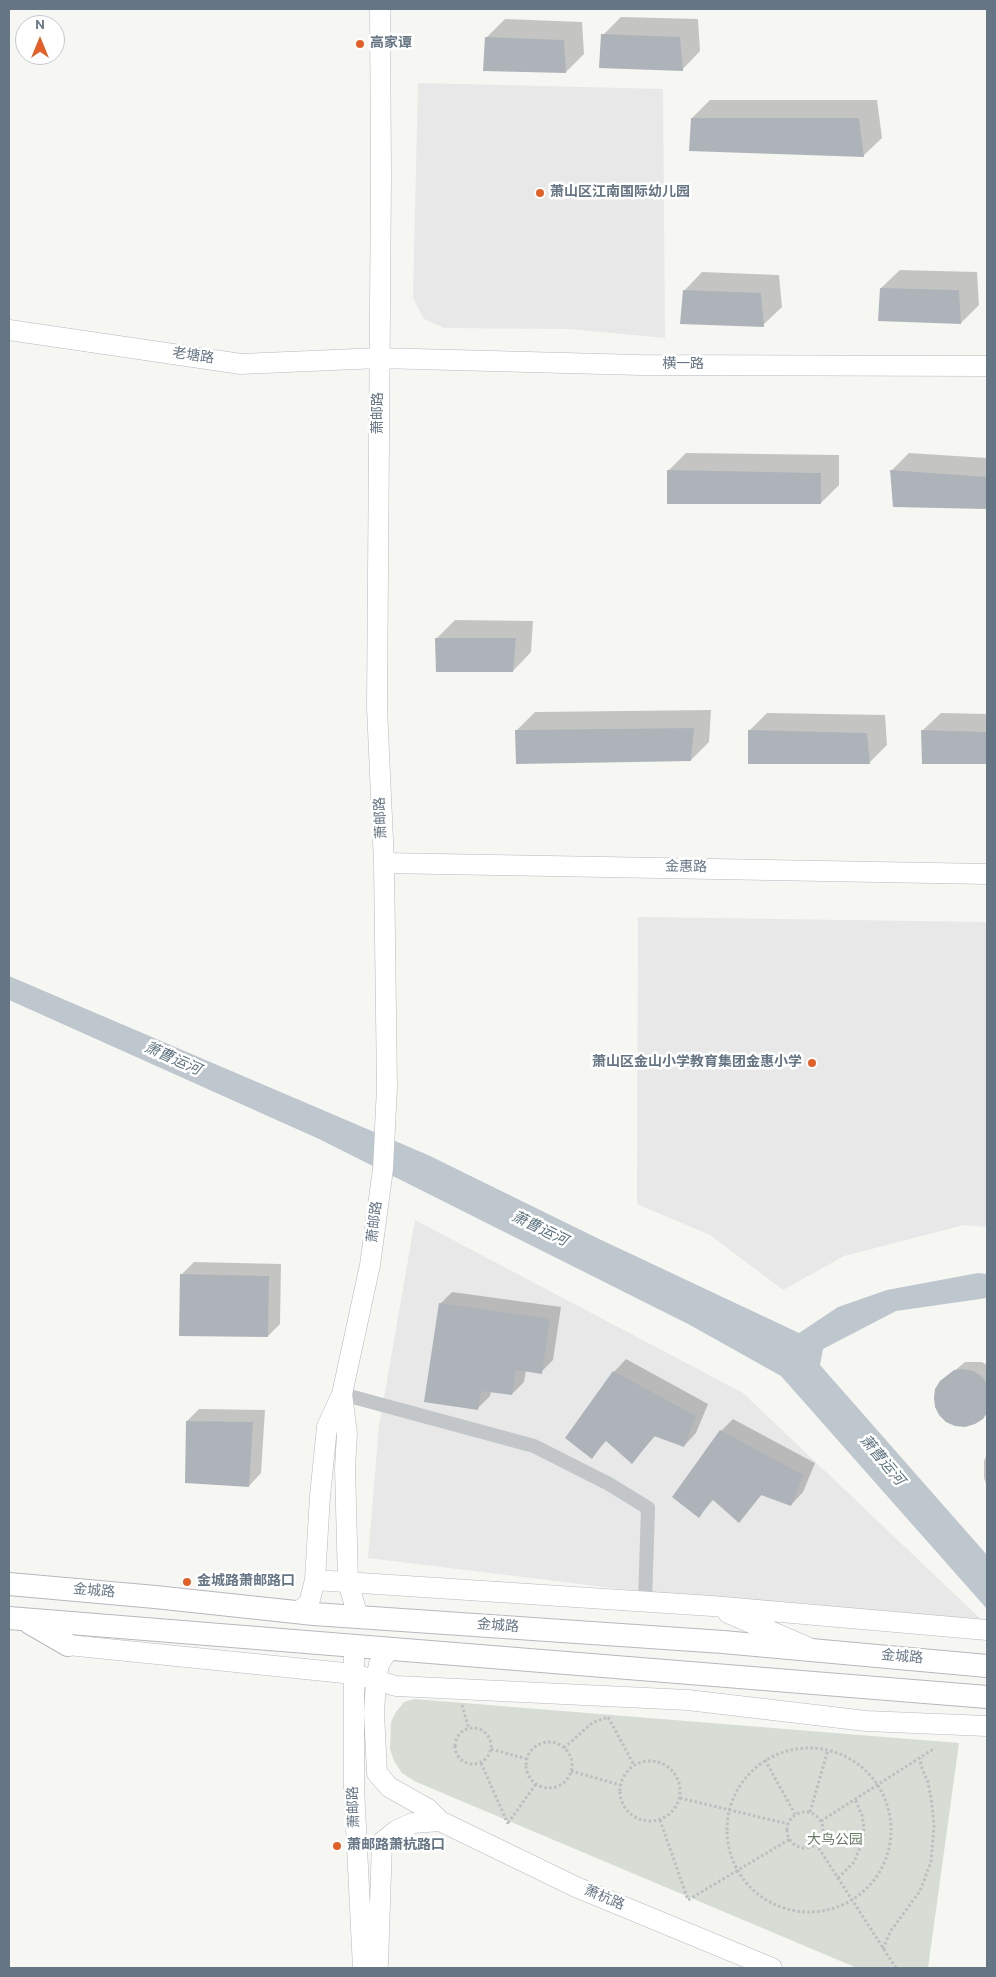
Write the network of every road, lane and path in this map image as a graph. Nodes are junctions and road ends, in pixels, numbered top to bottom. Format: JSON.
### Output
{"nodes":[{"id":1,"x":380,"y":9,"type":"edge"},
{"id":2,"x":9,"y":330,"type":"edge"},
{"id":3,"x":380,"y":358,"type":"junction"},
{"id":4,"x":987,"y":366,"type":"edge"},
{"id":5,"x":384,"y":863,"type":"junction"},
{"id":6,"x":987,"y":874,"type":"edge"},
{"id":7,"x":342,"y":1394,"type":"junction"},
{"id":8,"x":9,"y":1570,"type":"edge"},
{"id":9,"x":316,"y":1580,"type":"junction"},
{"id":10,"x":348,"y":1582,"type":"junction"},
{"id":11,"x":9,"y":1584,"type":"edge"},
{"id":12,"x":155,"y":1597,"type":"junction"},
{"id":13,"x":645,"y":1602,"type":"junction"},
{"id":14,"x":712,"y":1606,"type":"junction"},
{"id":15,"x":297,"y":1613,"type":"junction"},
{"id":16,"x":358,"y":1617,"type":"junction"},
{"id":17,"x":17,"y":1619,"type":"edge"},
{"id":18,"x":987,"y":1630,"type":"edge"},
{"id":19,"x":68,"y":1645,"type":"joint"},
{"id":20,"x":354,"y":1646,"type":"junction"},
{"id":21,"x":388,"y":1649,"type":"junction"},
{"id":22,"x":816,"y":1651,"type":"junction"},
{"id":23,"x":987,"y":1666,"type":"edge"},
{"id":24,"x":354,"y":1674,"type":"junction"},
{"id":25,"x":376,"y":1680,"type":"junction"},
{"id":26,"x":987,"y":1697,"type":"edge"},
{"id":27,"x":987,"y":1726,"type":"edge"},
{"id":28,"x":564,"y":1748,"type":"junction"},
{"id":29,"x":935,"y":1748,"type":"dead end"},
{"id":30,"x":491,"y":1749,"type":"junction"},
{"id":31,"x":828,"y":1750,"type":"junction"},
{"id":32,"x":920,"y":1758,"type":"junction"},
{"id":33,"x":526,"y":1759,"type":"junction"},
{"id":34,"x":765,"y":1760,"type":"junction"},
{"id":35,"x":481,"y":1762,"type":"junction"},
{"id":36,"x":634,"y":1765,"type":"junction"},
{"id":37,"x":571,"y":1771,"type":"junction"},
{"id":38,"x":536,"y":1784,"type":"junction"},
{"id":39,"x":620,"y":1785,"type":"junction"},
{"id":40,"x":878,"y":1785,"type":"junction"},
{"id":41,"x":680,"y":1798,"type":"junction"},
{"id":42,"x":855,"y":1799,"type":"junction"},
{"id":43,"x":729,"y":1810,"type":"junction"},
{"id":44,"x":810,"y":1812,"type":"junction"},
{"id":45,"x":796,"y":1814,"type":"junction"},
{"id":46,"x":660,"y":1820,"type":"junction"},
{"id":47,"x":821,"y":1821,"type":"junction"},
{"id":48,"x":440,"y":1822,"type":"junction"},
{"id":49,"x":788,"y":1824,"type":"junction"},
{"id":50,"x":790,"y":1839,"type":"junction"},
{"id":51,"x":816,"y":1844,"type":"junction"},
{"id":52,"x":738,"y":1870,"type":"junction"},
{"id":53,"x":838,"y":1878,"type":"junction"},
{"id":54,"x":852,"y":1900,"type":"junction"},
{"id":55,"x":883,"y":1949,"type":"junction"},
{"id":56,"x":363,"y":1968,"type":"edge"},
{"id":57,"x":376,"y":1968,"type":"edge"},
{"id":58,"x":772,"y":1968,"type":"edge"},
{"id":59,"x":896,"y":1968,"type":"edge"}],
"edges":[{"from":1,"to":3,"type":"main road","name":"萧邮路"},
{"from":2,"to":3,"type":"main road","name":"老塘路"},
{"from":3,"to":4,"type":"main road","name":"横一路"},
{"from":3,"to":5,"type":"main road","name":"萧邮路"},
{"from":5,"to":6,"type":"main road","name":"金惠路"},
{"from":5,"to":7,"type":"main road","name":"萧邮路"},
{"from":7,"to":9,"type":"main road","name":"萧邮路"},
{"from":7,"to":10,"type":"main road"},
{"from":7,"to":13,"type":"street"},
{"from":8,"to":12,"type":"main road"},
{"from":9,"to":10,"type":"main road"},
{"from":9,"to":15,"type":"main road","name":"萧邮路"},
{"from":10,"to":13,"type":"main road"},
{"from":10,"to":16,"type":"main road"},
{"from":11,"to":12,"type":"main road","name":"金城路"},
{"from":12,"to":15,"type":"main road","name":"金城路"},
{"from":13,"to":14,"type":"main road"},
{"from":14,"to":18,"type":"main road"},
{"from":14,"to":22,"type":"main road"},
{"from":15,"to":16,"type":"main road","name":"金城路"},
{"from":16,"to":22,"type":"main road","name":"金城路"},
{"from":17,"to":19,"type":"main road"},
{"from":17,"to":20,"type":"main road"},
{"from":19,"to":24,"type":"main road"},
{"from":20,"to":21,"type":"main road"},
{"from":20,"to":24,"type":"main road","name":"萧邮路"},
{"from":21,"to":25,"type":"main road"},
{"from":21,"to":26,"type":"main road"},
{"from":22,"to":23,"type":"main road","name":"金城路"},
{"from":24,"to":25,"type":"main road"},
{"from":24,"to":56,"type":"main road","name":"萧邮路"},
{"from":25,"to":27,"type":"main road"},
{"from":25,"to":48,"type":"main road"},
{"from":28,"to":33,"type":"path"},
{"from":28,"to":36,"type":"path"},
{"from":28,"to":37,"type":"path"},
{"from":29,"to":32,"type":"path"},
{"from":30,"to":33,"type":"path"},
{"from":30,"to":35,"type":"path"},
{"from":30,"to":35,"type":"path"},
{"from":31,"to":34,"type":"path"},
{"from":31,"to":40,"type":"path"},
{"from":31,"to":44,"type":"path"},
{"from":32,"to":40,"type":"path"},
{"from":32,"to":55,"type":"path"},
{"from":33,"to":38,"type":"path"},
{"from":34,"to":43,"type":"path"},
{"from":34,"to":45,"type":"path"},
{"from":35,"to":38,"type":"path"},
{"from":36,"to":39,"type":"path"},
{"from":36,"to":41,"type":"path"},
{"from":37,"to":38,"type":"path"},
{"from":37,"to":39,"type":"path"},
{"from":39,"to":46,"type":"path"},
{"from":40,"to":42,"type":"path"},
{"from":40,"to":54,"type":"path"},
{"from":41,"to":43,"type":"path"},
{"from":41,"to":46,"type":"path"},
{"from":42,"to":47,"type":"path"},
{"from":42,"to":53,"type":"path"},
{"from":43,"to":49,"type":"path"},
{"from":43,"to":52,"type":"path"},
{"from":44,"to":45,"type":"path"},
{"from":44,"to":47,"type":"path"},
{"from":45,"to":49,"type":"path"},
{"from":46,"to":52,"type":"path"},
{"from":47,"to":51,"type":"path"},
{"from":48,"to":57,"type":"main road"},
{"from":48,"to":58,"type":"main road","name":"萧杭路"},
{"from":49,"to":50,"type":"path"},
{"from":50,"to":51,"type":"path"},
{"from":50,"to":52,"type":"path"},
{"from":51,"to":53,"type":"path"},
{"from":52,"to":54,"type":"path"},
{"from":53,"to":54,"type":"path"},
{"from":54,"to":55,"type":"path"},
{"from":55,"to":59,"type":"path"}]}
